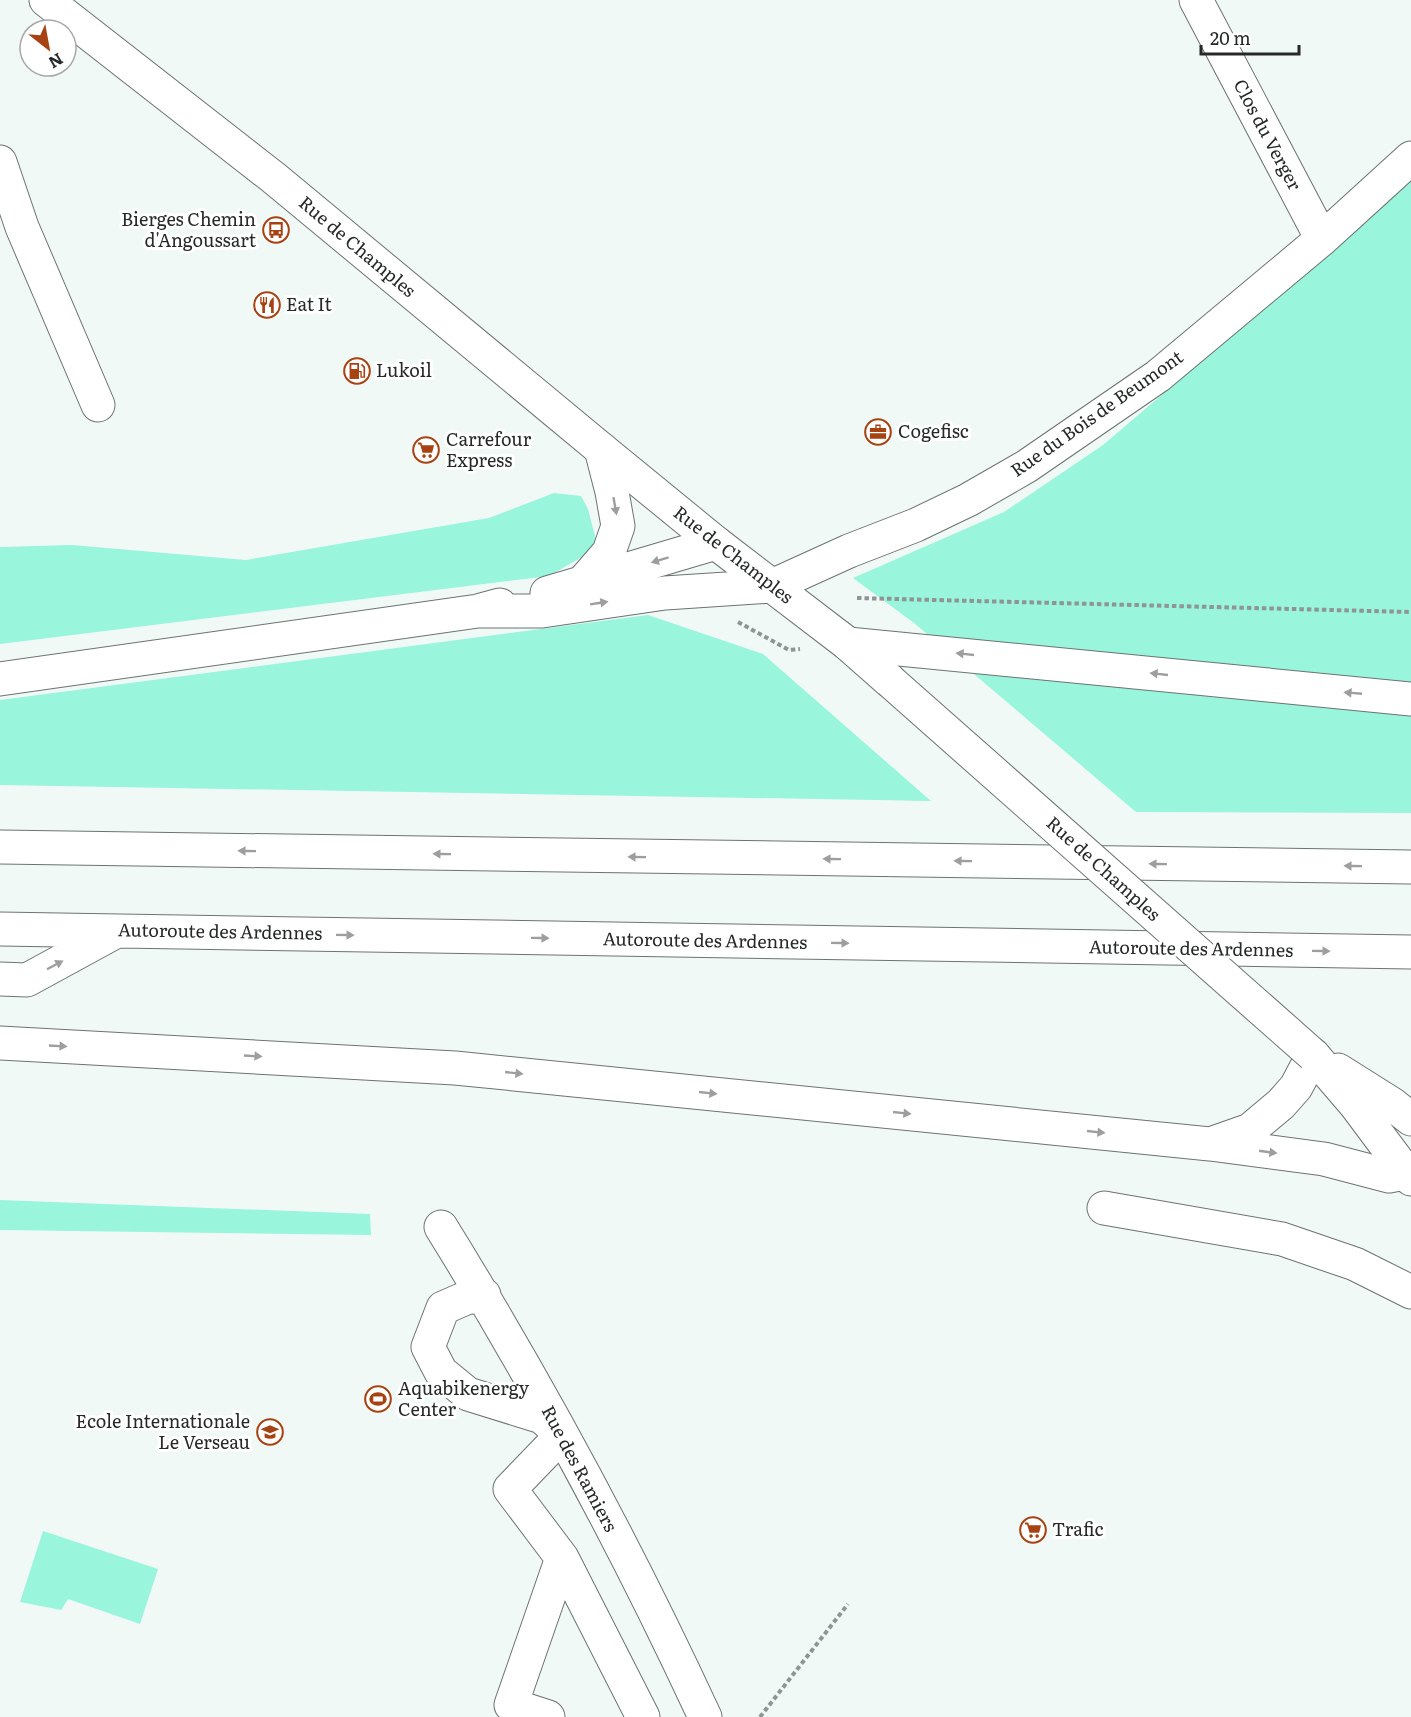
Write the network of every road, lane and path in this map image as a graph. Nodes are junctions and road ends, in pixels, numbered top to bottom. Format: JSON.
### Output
{"nodes":[{"id":1,"x":46,"y":0,"type":"edge"},
{"id":2,"x":1196,"y":0,"type":"edge"},
{"id":3,"x":1411,"y":158,"type":"edge"},
{"id":4,"x":0,"y":162,"type":"edge"},
{"id":5,"x":1322,"y":239,"type":"junction"},
{"id":6,"x":98,"y":405,"type":"dead end"},
{"id":7,"x":601,"y":449,"type":"junction"},
{"id":8,"x":716,"y":543,"type":"junction"},
{"id":9,"x":582,"y":583,"type":"junction"},
{"id":10,"x":772,"y":586,"type":"junction"},
{"id":11,"x":857,"y":598,"type":"dead end"},
{"id":12,"x":478,"y":611,"type":"junction"},
{"id":13,"x":1411,"y":612,"type":"edge"},
{"id":14,"x":848,"y":644,"type":"junction"},
{"id":15,"x":0,"y":679,"type":"edge"},
{"id":16,"x":1411,"y":699,"type":"edge"},
{"id":17,"x":0,"y":847,"type":"edge"},
{"id":18,"x":1411,"y":867,"type":"edge"},
{"id":19,"x":0,"y":929,"type":"edge"},
{"id":20,"x":119,"y":931,"type":"junction"},
{"id":21,"x":1411,"y":952,"type":"edge"},
{"id":22,"x":0,"y":979,"type":"edge"},
{"id":23,"x":0,"y":1043,"type":"edge"},
{"id":24,"x":1313,"y":1055,"type":"junction"},
{"id":25,"x":1402,"y":1112,"type":"edge"},
{"id":26,"x":1210,"y":1144,"type":"junction"},
{"id":27,"x":1409,"y":1166,"type":"edge"},
{"id":28,"x":1104,"y":1208,"type":"dead end"},
{"id":29,"x":441,"y":1227,"type":"dead end"},
{"id":30,"x":1411,"y":1292,"type":"edge"},
{"id":31,"x":483,"y":1295,"type":"junction"},
{"id":32,"x":562,"y":1435,"type":"junction"},
{"id":33,"x":562,"y":1558,"type":"junction"},
{"id":34,"x":848,"y":1604,"type":"dead end"},
{"id":35,"x":548,"y":1717,"type":"edge"},
{"id":36,"x":643,"y":1717,"type":"edge"},
{"id":37,"x":705,"y":1717,"type":"edge"},
{"id":38,"x":760,"y":1717,"type":"edge"}],
"edges":[{"from":1,"to":7,"type":"main road","name":"Rue de Champles"},
{"from":2,"to":5,"type":"main road","name":"Clos du Verger"},
{"from":3,"to":5,"type":"main road","name":"Rue du Bois de Beumont"},
{"from":4,"to":6,"type":"main road"},
{"from":5,"to":10,"type":"main road","name":"Rue du Bois de Beumont"},
{"from":7,"to":8,"type":"main road","name":"Rue de Champles"},
{"from":7,"to":9,"type":"main road","one_way":true},
{"from":8,"to":9,"type":"main road","one_way":true},
{"from":8,"to":10,"type":"main road","name":"Rue de Champles"},
{"from":9,"to":12,"type":"main road"},
{"from":12,"to":10,"type":"main road","one_way":true},
{"from":10,"to":14,"type":"main road","name":"Rue de Champles"},
{"from":11,"to":13,"type":"path"},
{"from":12,"to":15,"type":"main road"},
{"from":16,"to":14,"type":"main road","one_way":true},
{"from":14,"to":24,"type":"main road","name":"Rue de Champles","bridge":true},
{"from":18,"to":17,"type":"main road","one_way":true},
{"from":19,"to":20,"type":"main road","name":"Autoroute des Ardennes"},
{"from":20,"to":21,"type":"main road","name":"Autoroute des Ardennes","one_way":true},
{"from":22,"to":20,"type":"main road","one_way":true},
{"from":23,"to":26,"type":"main road","one_way":true},
{"from":24,"to":25,"type":"main road","name":"Rue de Champles"},
{"from":24,"to":26,"type":"main road"},
{"from":24,"to":27,"type":"main road"},
{"from":26,"to":27,"type":"main road","one_way":true},
{"from":28,"to":30,"type":"main road"},
{"from":29,"to":31,"type":"main road","name":"Rue des Ramiers"},
{"from":31,"to":32,"type":"main road","name":"Rue des Ramiers"},
{"from":31,"to":32,"type":"main road"},
{"from":32,"to":33,"type":"main road"},
{"from":32,"to":37,"type":"main road","name":"Rue des Ramiers"},
{"from":33,"to":35,"type":"main road"},
{"from":33,"to":36,"type":"main road"},
{"from":34,"to":38,"type":"path"}]}
